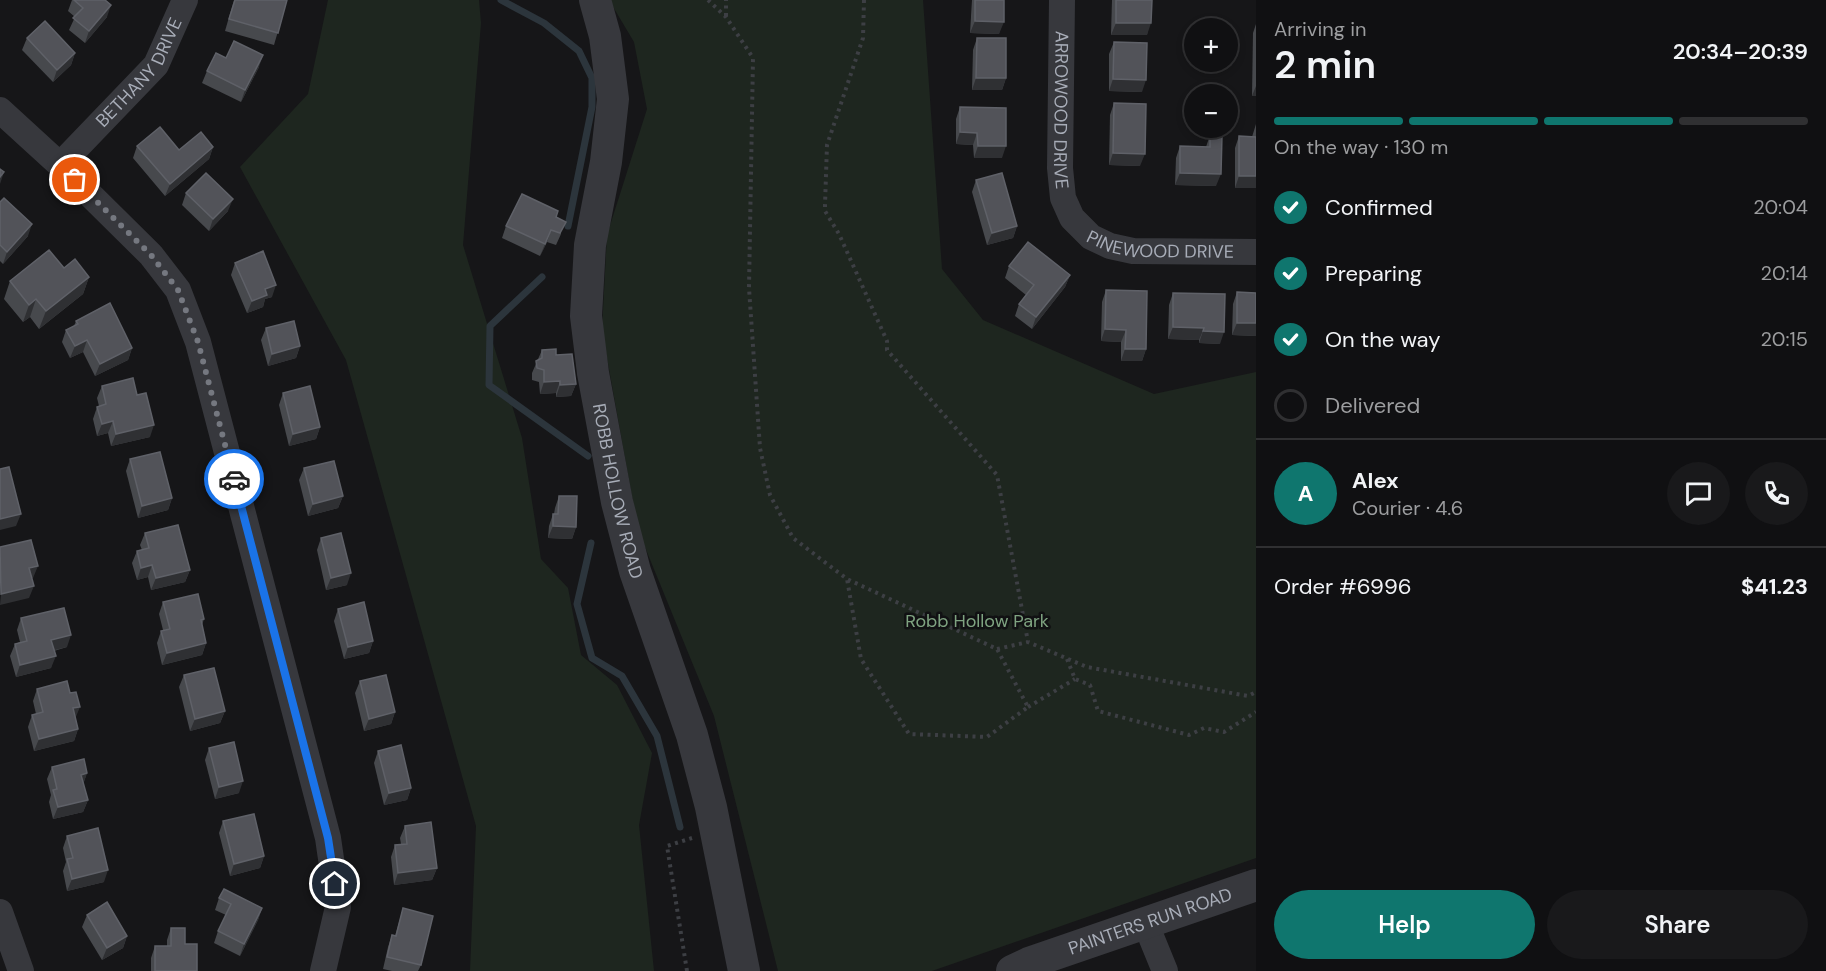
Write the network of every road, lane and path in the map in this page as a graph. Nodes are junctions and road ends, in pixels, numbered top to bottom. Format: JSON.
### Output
{"nodes":[{"id":1,"x":185,"y":0,"type":"edge"},
{"id":2,"x":596,"y":0,"type":"edge"},
{"id":3,"x":708,"y":0,"type":"edge"},
{"id":4,"x":726,"y":0,"type":"edge"},
{"id":5,"x":864,"y":0,"type":"edge"},
{"id":6,"x":1062,"y":0,"type":"edge"},
{"id":7,"x":726,"y":17,"type":"junction"},
{"id":8,"x":0,"y":110,"type":"edge"},
{"id":9,"x":60,"y":165,"type":"junction"},
{"id":10,"x":1072,"y":218,"type":"joint"},
{"id":11,"x":1256,"y":252,"type":"edge"},
{"id":12,"x":847,"y":579,"type":"junction"},
{"id":13,"x":1028,"y":642,"type":"junction"},
{"id":14,"x":997,"y":649,"type":"junction"},
{"id":15,"x":1067,"y":658,"type":"junction"},
{"id":16,"x":1075,"y":679,"type":"junction"},
{"id":17,"x":1256,"y":692,"type":"edge"},
{"id":18,"x":1028,"y":707,"type":"junction"},
{"id":19,"x":1256,"y":712,"type":"edge"},
{"id":20,"x":715,"y":830,"type":"junction"},
{"id":21,"x":1256,"y":885,"type":"edge"},
{"id":22,"x":0,"y":912,"type":"edge"},
{"id":23,"x":1145,"y":922,"type":"junction"},
{"id":24,"x":21,"y":971,"type":"edge"},
{"id":25,"x":323,"y":971,"type":"edge"},
{"id":26,"x":687,"y":971,"type":"edge"},
{"id":27,"x":744,"y":971,"type":"edge"},
{"id":28,"x":1012,"y":971,"type":"edge"},
{"id":29,"x":1165,"y":971,"type":"edge"}],
"edges":[{"from":1,"to":9,"type":"street","name":"BETHANY DRIVE"},
{"from":2,"to":20,"type":"street","name":"ROBB HOLLOW ROAD"},
{"from":3,"to":7,"type":"path"},
{"from":4,"to":7,"type":"path"},
{"from":5,"to":13,"type":"path"},
{"from":6,"to":10,"type":"street","name":"ARROWOOD DRIVE"},
{"from":7,"to":12,"type":"path"},
{"from":8,"to":9,"type":"street"},
{"from":9,"to":25,"type":"street"},
{"from":10,"to":11,"type":"street","name":"PINEWOOD DRIVE"},
{"from":12,"to":14,"type":"path"},
{"from":12,"to":18,"type":"path"},
{"from":13,"to":14,"type":"path"},
{"from":13,"to":15,"type":"path"},
{"from":14,"to":18,"type":"path"},
{"from":15,"to":16,"type":"path"},
{"from":15,"to":17,"type":"path"},
{"from":16,"to":18,"type":"path"},
{"from":16,"to":19,"type":"path"},
{"from":20,"to":26,"type":"path"},
{"from":20,"to":27,"type":"street","name":"ROBB HOLLOW ROAD"},
{"from":21,"to":23,"type":"street","name":"PAINTERS RUN ROAD"},
{"from":22,"to":24,"type":"street"},
{"from":23,"to":28,"type":"street","name":"PAINTERS RUN ROAD"},
{"from":23,"to":29,"type":"street"}]}
